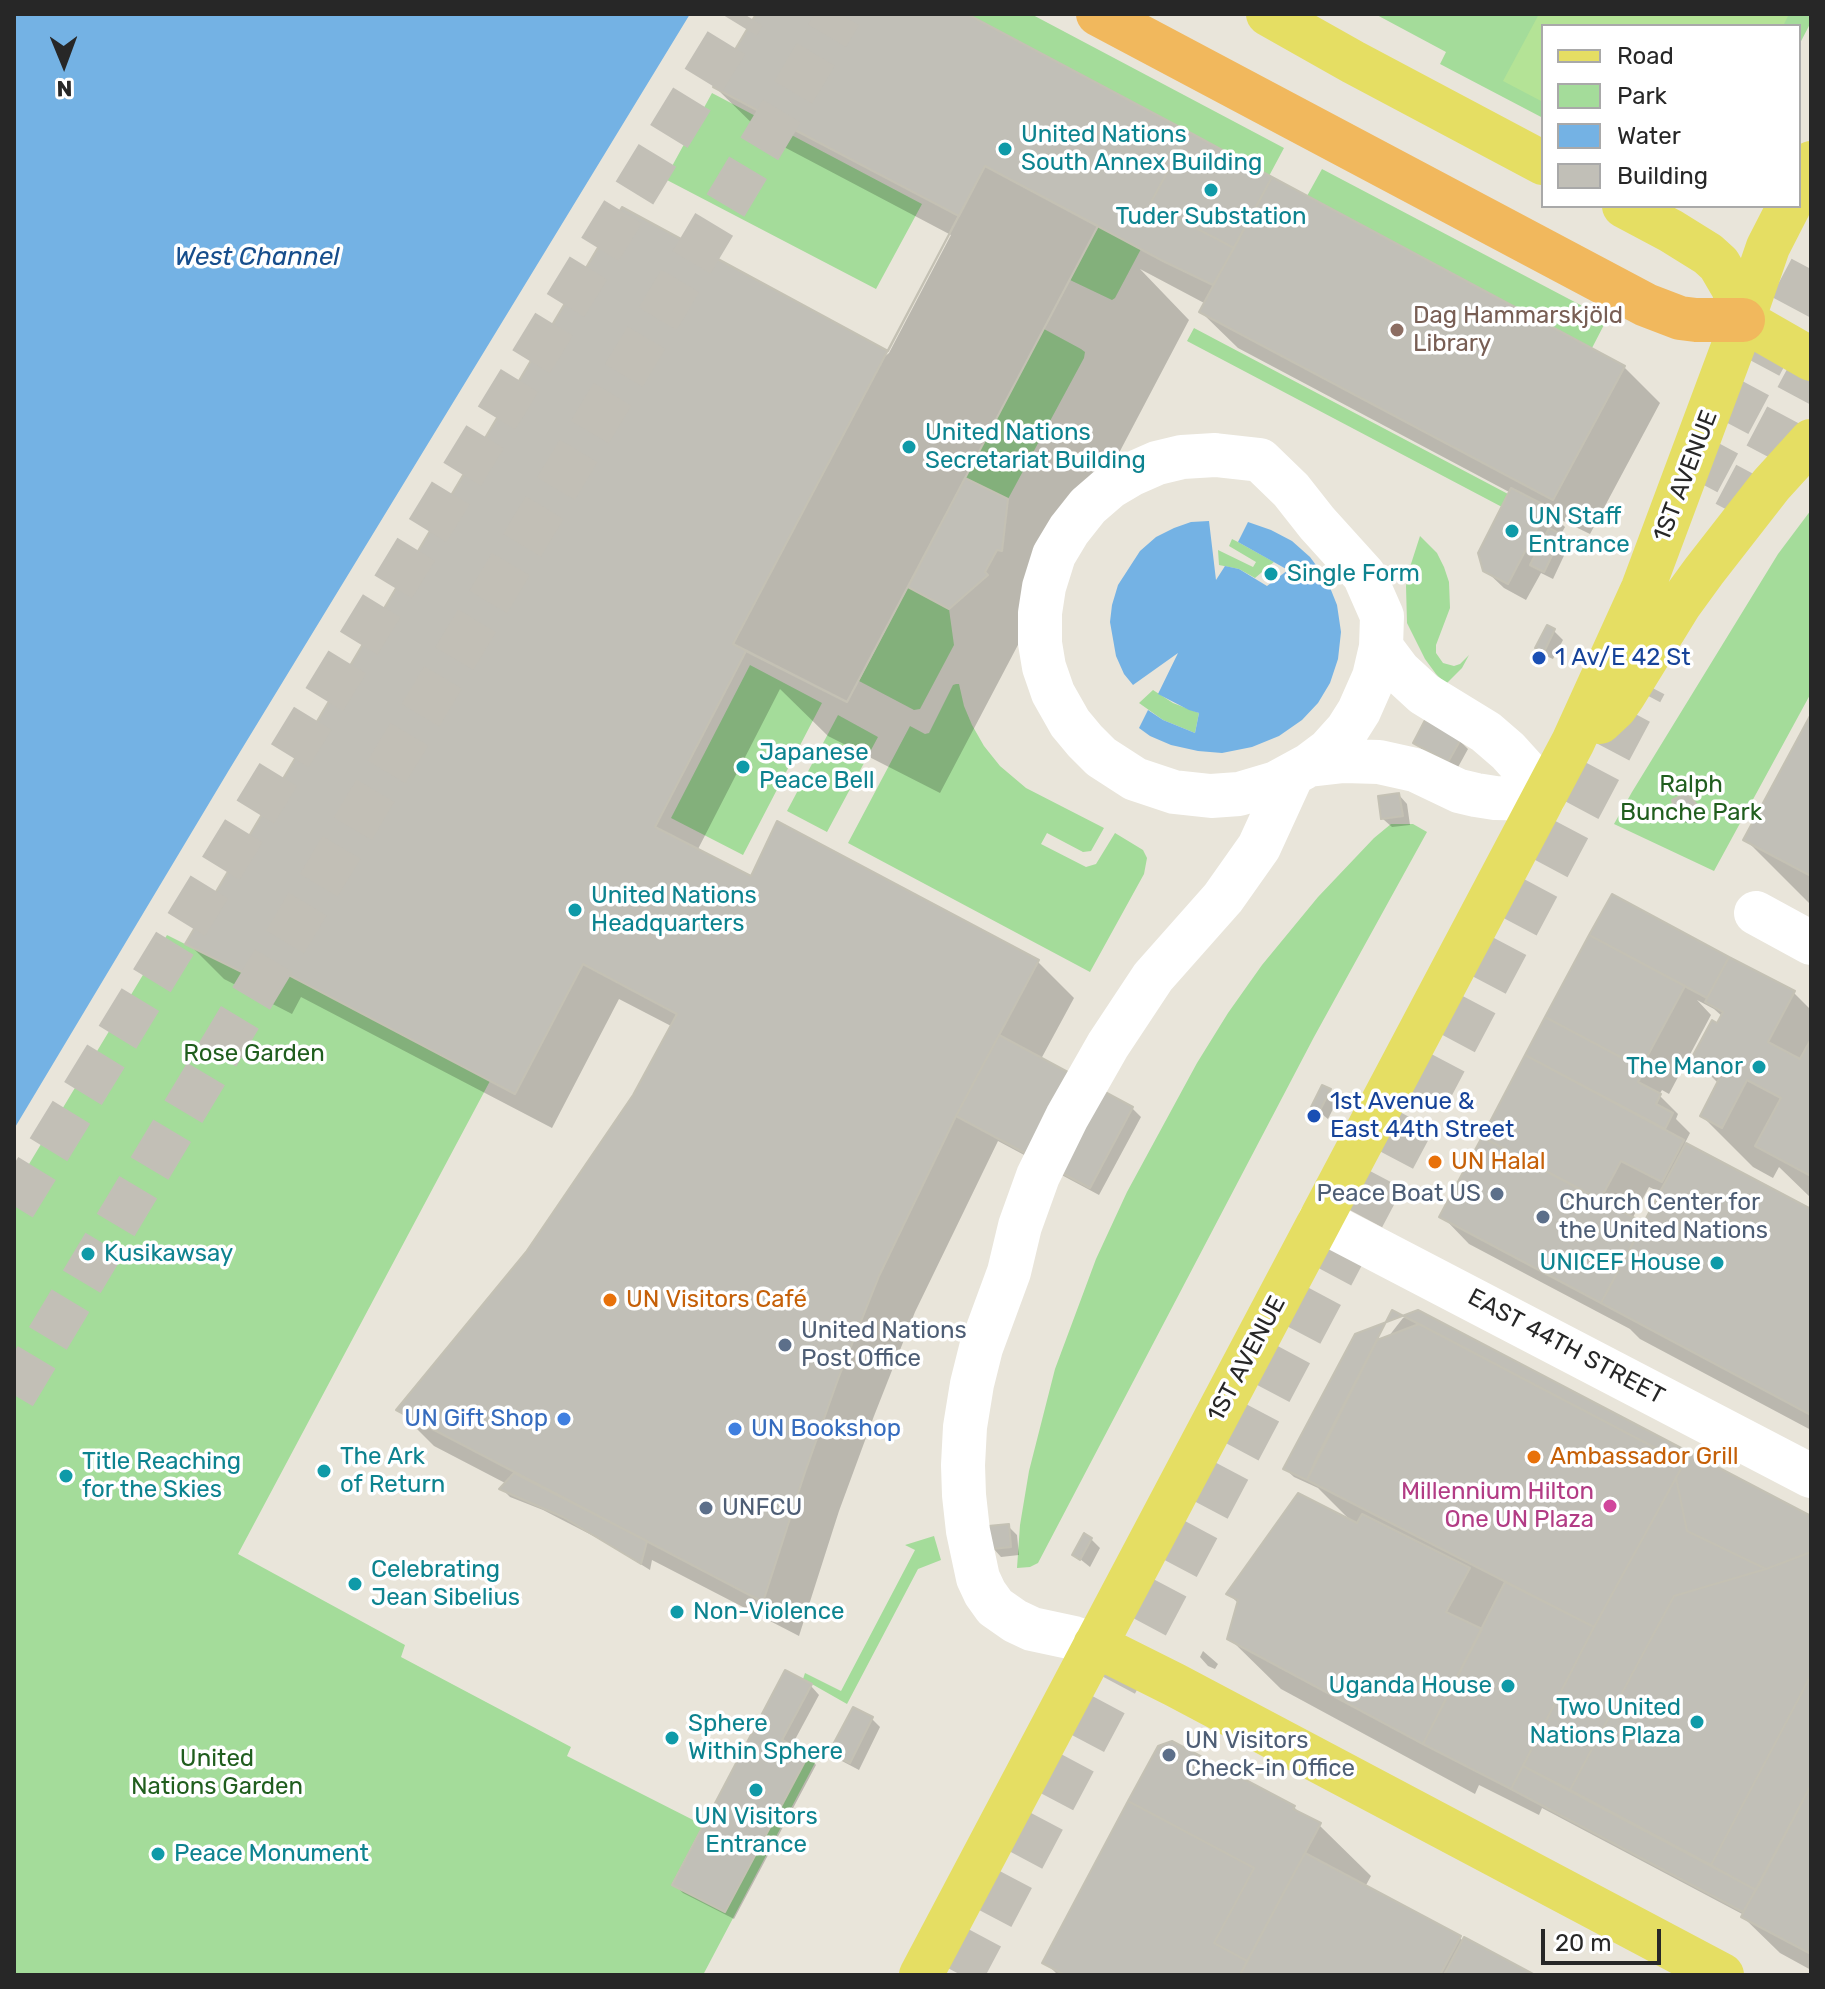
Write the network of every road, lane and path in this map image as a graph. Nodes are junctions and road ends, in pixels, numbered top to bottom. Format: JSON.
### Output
{"nodes":[{"id":1,"x":1098,"y":14,"type":"edge"},
{"id":2,"x":1268,"y":14,"type":"edge"},
{"id":3,"x":1541,"y":162,"type":"edge"},
{"id":4,"x":1811,"y":163,"type":"edge"},
{"id":5,"x":1801,"y":183,"type":"edge"},
{"id":6,"x":1628,"y":208,"type":"edge"},
{"id":7,"x":1788,"y":208,"type":"edge"},
{"id":8,"x":1743,"y":320,"type":"junction"},
{"id":9,"x":1811,"y":359,"type":"edge"},
{"id":10,"x":1811,"y":441,"type":"edge"},
{"id":11,"x":1381,"y":647,"type":"junction"},
{"id":12,"x":1573,"y":742,"type":"junction"},
{"id":13,"x":1300,"y":770,"type":"junction"},
{"id":14,"x":1543,"y":799,"type":"junction"},
{"id":15,"x":1756,"y":913,"type":"dead end"},
{"id":16,"x":1811,"y":943,"type":"edge"},
{"id":17,"x":1320,"y":1220,"type":"junction"},
{"id":18,"x":1811,"y":1476,"type":"edge"},
{"id":19,"x":1095,"y":1645,"type":"junction"},
{"id":20,"x":921,"y":1975,"type":"edge"},
{"id":21,"x":1722,"y":1975,"type":"edge"}],
"edges":[{"from":1,"to":8,"type":"highway"},
{"from":2,"to":3,"type":"main road"},
{"from":4,"to":5,"type":"main road"},
{"from":6,"to":8,"type":"main road"},
{"from":7,"to":8,"type":"main road","name":"1ST AVENUE"},
{"from":8,"to":9,"type":"main road"},
{"from":8,"to":12,"type":"main road","name":"1ST AVENUE"},
{"from":10,"to":12,"type":"main road","name":"1ST AVENUE"},
{"from":11,"to":13,"type":"street"},
{"from":11,"to":13,"type":"street"},
{"from":11,"to":14,"type":"street"},
{"from":12,"to":14,"type":"main road","name":"1ST AVENUE"},
{"from":13,"to":14,"type":"street"},
{"from":13,"to":19,"type":"street"},
{"from":14,"to":17,"type":"main road","name":"1ST AVENUE"},
{"from":15,"to":16,"type":"street"},
{"from":17,"to":18,"type":"street","name":"EAST 44TH STREET"},
{"from":17,"to":19,"type":"main road","name":"1ST AVENUE"},
{"from":19,"to":20,"type":"main road","name":"1ST AVENUE"},
{"from":19,"to":21,"type":"main road"}]}
